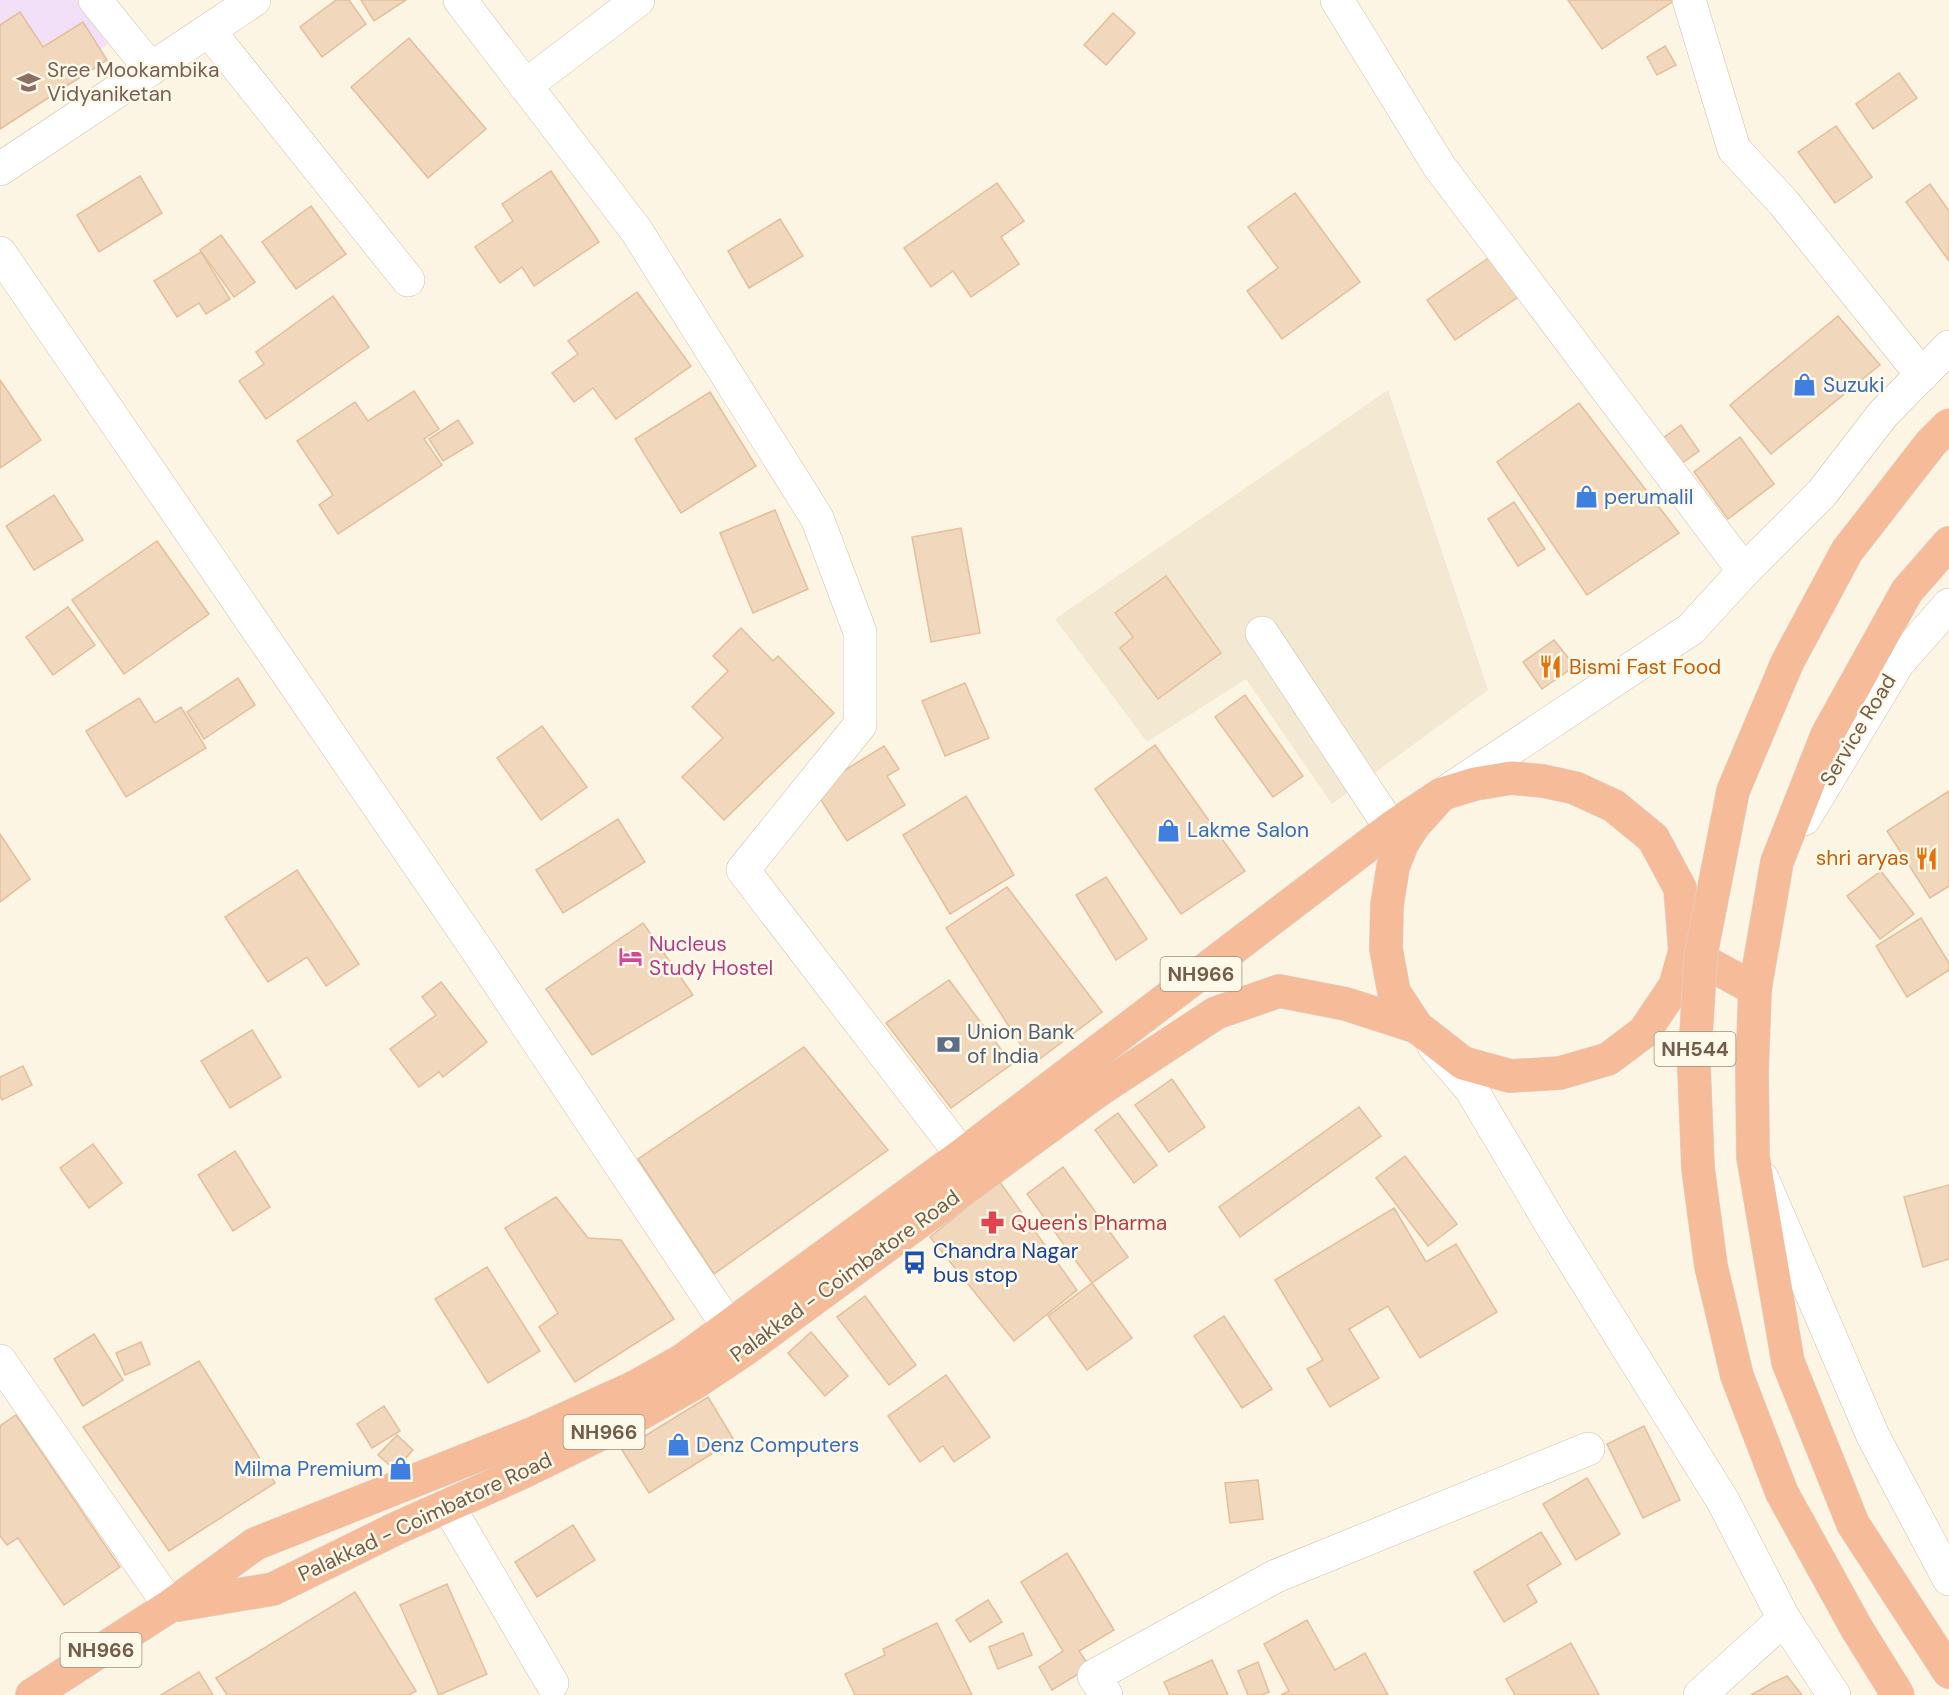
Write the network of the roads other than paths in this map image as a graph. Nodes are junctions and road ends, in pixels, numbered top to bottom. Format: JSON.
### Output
{"nodes":[{"id":1,"x":95,"y":0,"type":"edge"},
{"id":2,"x":254,"y":0,"type":"edge"},
{"id":3,"x":460,"y":0,"type":"edge"},
{"id":4,"x":638,"y":0,"type":"edge"},
{"id":5,"x":1337,"y":0,"type":"edge"},
{"id":6,"x":1689,"y":0,"type":"edge"},
{"id":7,"x":208,"y":31,"type":"junction"},
{"id":8,"x":151,"y":69,"type":"junction"},
{"id":9,"x":525,"y":86,"type":"junction"},
{"id":10,"x":0,"y":170,"type":"edge"},
{"id":11,"x":0,"y":253,"type":"edge"},
{"id":12,"x":408,"y":280,"type":"dead end"},
{"id":13,"x":1949,"y":346,"type":"edge"},
{"id":14,"x":1922,"y":375,"type":"junction"},
{"id":15,"x":1949,"y":424,"type":"edge"},
{"id":16,"x":1949,"y":543,"type":"edge"},
{"id":17,"x":1744,"y":571,"type":"junction"},
{"id":18,"x":1949,"y":605,"type":"edge"},
{"id":19,"x":1262,"y":633,"type":"dead end"},
{"id":20,"x":1442,"y":794,"type":"junction"},
{"id":21,"x":1391,"y":828,"type":"junction"},
{"id":22,"x":1777,"y":862,"type":"junction"},
{"id":23,"x":1685,"y":951,"type":"junction"},
{"id":24,"x":1755,"y":989,"type":"junction"},
{"id":25,"x":1417,"y":1027,"type":"junction"},
{"id":26,"x":962,"y":1155,"type":"junction"},
{"id":27,"x":1753,"y":1157,"type":"junction"},
{"id":28,"x":728,"y":1326,"type":"junction"},
{"id":29,"x":0,"y":1361,"type":"edge"},
{"id":30,"x":1588,"y":1449,"type":"dead end"},
{"id":31,"x":448,"y":1506,"type":"junction"},
{"id":32,"x":1949,"y":1580,"type":"edge"},
{"id":33,"x":170,"y":1606,"type":"junction"},
{"id":34,"x":1784,"y":1619,"type":"junction"},
{"id":35,"x":1949,"y":1672,"type":"edge"},
{"id":36,"x":552,"y":1683,"type":"dead end"},
{"id":37,"x":32,"y":1695,"type":"edge"},
{"id":38,"x":1106,"y":1695,"type":"edge"},
{"id":39,"x":1700,"y":1695,"type":"edge"},
{"id":40,"x":1834,"y":1695,"type":"edge"},
{"id":41,"x":1898,"y":1695,"type":"edge"}],
"edges":[{"from":1,"to":8,"type":"street"},
{"from":2,"to":7,"type":"street"},
{"from":3,"to":9,"type":"street"},
{"from":4,"to":9,"type":"street"},
{"from":5,"to":17,"type":"street"},
{"from":6,"to":14,"type":"street"},
{"from":7,"to":8,"type":"street"},
{"from":7,"to":12,"type":"street"},
{"from":8,"to":10,"type":"street"},
{"from":9,"to":26,"type":"street"},
{"from":11,"to":28,"type":"street"},
{"from":13,"to":14,"type":"street"},
{"from":14,"to":17,"type":"street"},
{"from":15,"to":41,"type":"highway","number":"NH544","bridge":true},
{"from":16,"to":22,"type":"highway","number":"NH544"},
{"from":17,"to":20,"type":"street"},
{"from":18,"to":22,"type":"street","name":"Service Road"},
{"from":19,"to":21,"type":"street"},
{"from":20,"to":21,"type":"highway","number":"NH966"},
{"from":20,"to":23,"type":"highway"},
{"from":20,"to":25,"type":"highway"},
{"from":21,"to":26,"type":"highway","number":"NH966"},
{"from":22,"to":24,"type":"highway","number":"NH544"},
{"from":23,"to":24,"type":"highway"},
{"from":23,"to":25,"type":"highway"},
{"from":24,"to":27,"type":"highway","number":"NH544"},
{"from":25,"to":31,"type":"highway","name":"Palakkad - Coimbatore Road","number":"NH966"},
{"from":25,"to":34,"type":"street"},
{"from":26,"to":28,"type":"highway","name":"Palakkad - Coimbatore Road","number":"NH966"},
{"from":27,"to":32,"type":"street"},
{"from":27,"to":35,"type":"highway","number":"NH544"},
{"from":28,"to":33,"type":"highway","name":"Palakkad - Coimbatore Road","number":"NH966"},
{"from":29,"to":33,"type":"street"},
{"from":30,"to":38,"type":"street"},
{"from":31,"to":33,"type":"highway","name":"Palakkad - Coimbatore Road","number":"NH966"},
{"from":31,"to":36,"type":"street"},
{"from":33,"to":37,"type":"highway","name":"Palakkad - Coimbatore Road","number":"NH966"},
{"from":34,"to":39,"type":"street"},
{"from":34,"to":40,"type":"street"}]}
